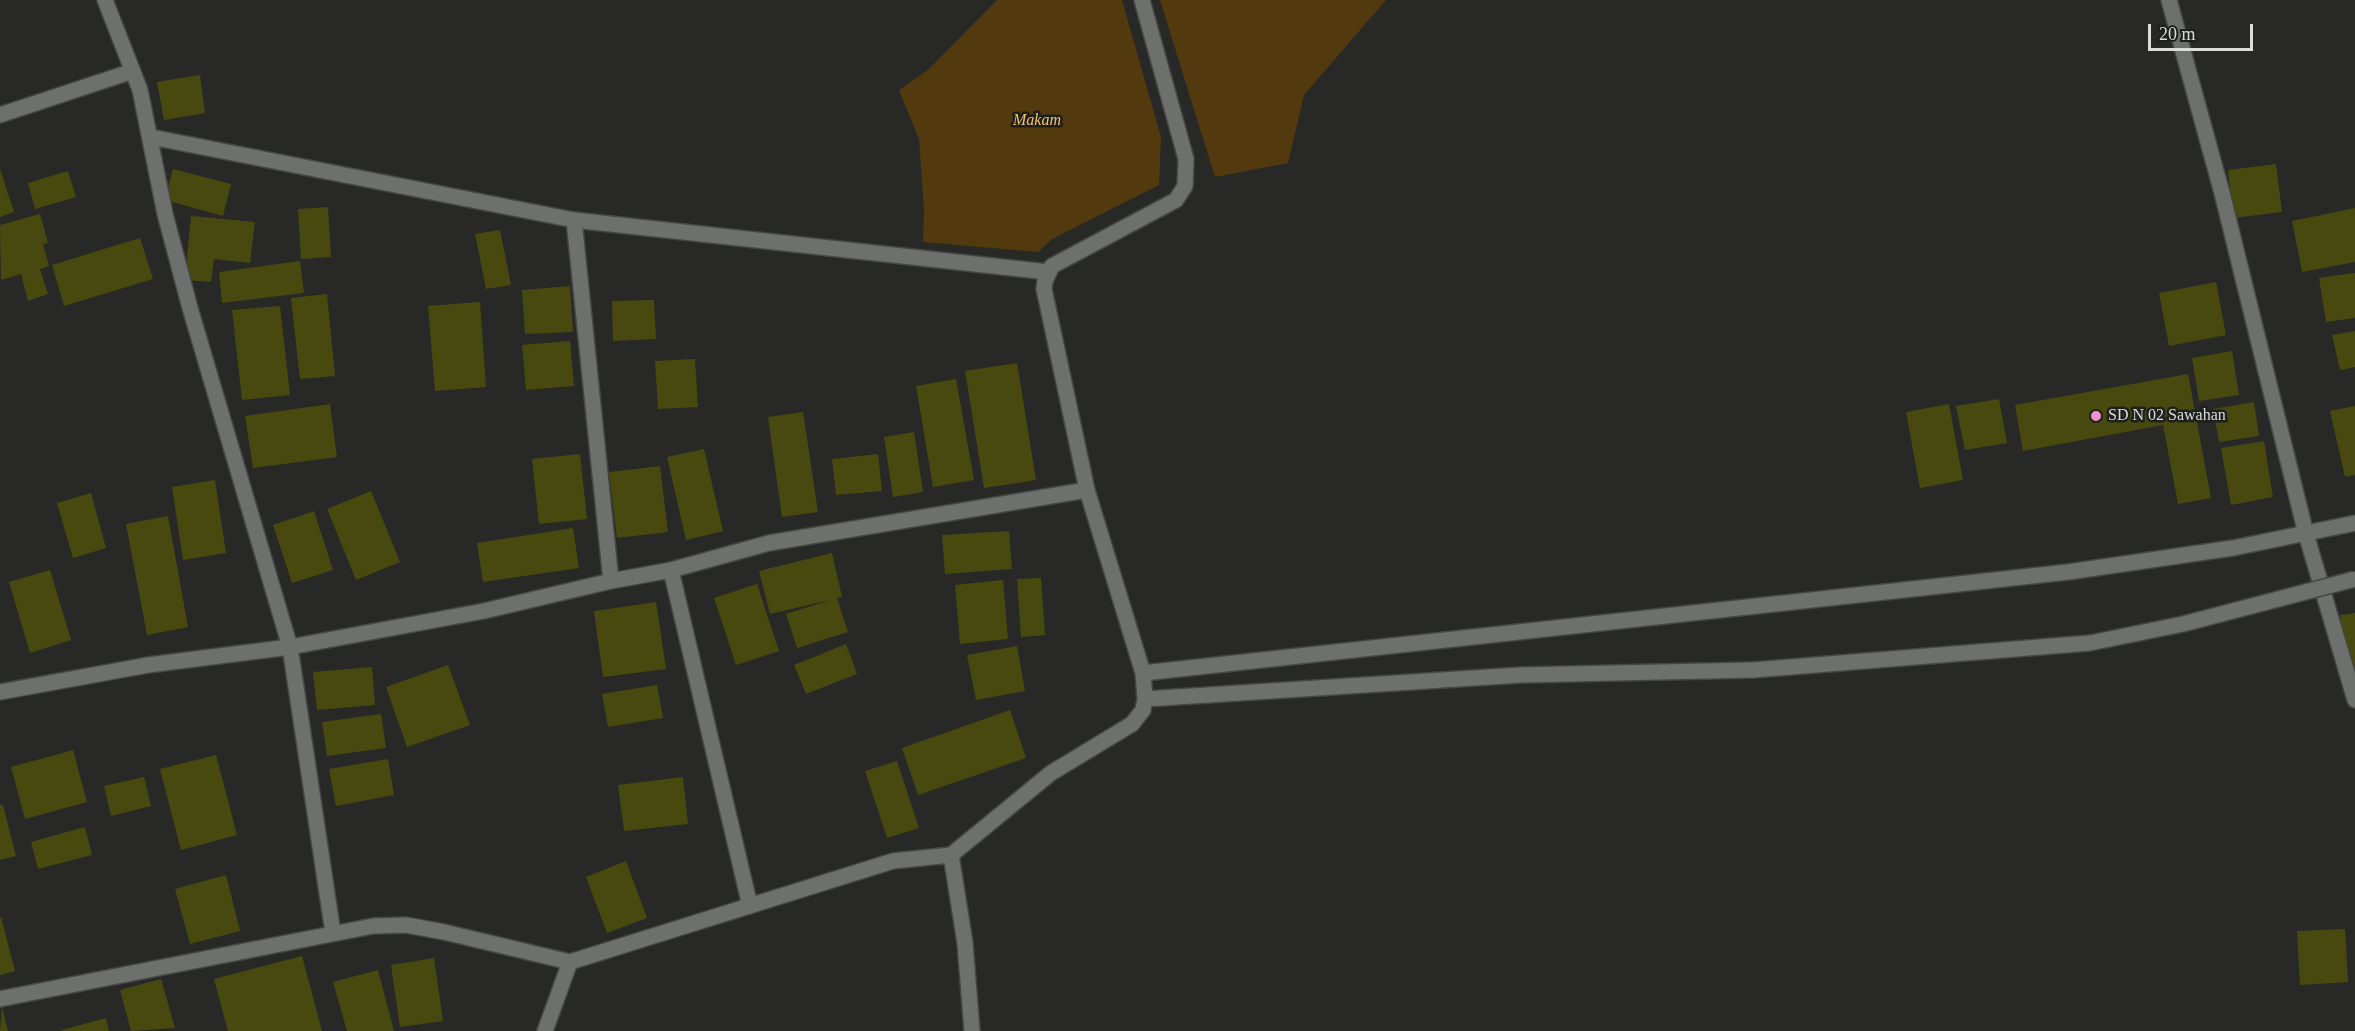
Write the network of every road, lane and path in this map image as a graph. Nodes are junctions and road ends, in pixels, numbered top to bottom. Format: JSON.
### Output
{"nodes":[{"id":1,"x":105,"y":0,"type":"edge"},
{"id":2,"x":1142,"y":0,"type":"edge"},
{"id":3,"x":2169,"y":0,"type":"edge"},
{"id":4,"x":133,"y":71,"type":"junction"},
{"id":5,"x":0,"y":115,"type":"edge"},
{"id":6,"x":152,"y":137,"type":"junction"},
{"id":7,"x":574,"y":220,"type":"junction"},
{"id":8,"x":1048,"y":272,"type":"junction"},
{"id":9,"x":1087,"y":490,"type":"junction"},
{"id":10,"x":2355,"y":523,"type":"edge"},
{"id":11,"x":2306,"y":534,"type":"junction"},
{"id":12,"x":671,"y":570,"type":"junction"},
{"id":13,"x":2355,"y":579,"type":"edge"},
{"id":14,"x":611,"y":581,"type":"junction"},
{"id":15,"x":290,"y":647,"type":"junction"},
{"id":16,"x":1143,"y":674,"type":"junction"},
{"id":17,"x":0,"y":692,"type":"edge"},
{"id":18,"x":1145,"y":699,"type":"junction"},
{"id":19,"x":2355,"y":700,"type":"edge"},
{"id":20,"x":951,"y":855,"type":"junction"},
{"id":21,"x":750,"y":906,"type":"junction"},
{"id":22,"x":333,"y":933,"type":"junction"},
{"id":23,"x":570,"y":962,"type":"junction"},
{"id":24,"x":0,"y":999,"type":"edge"},
{"id":25,"x":545,"y":1031,"type":"edge"},
{"id":26,"x":972,"y":1031,"type":"edge"}],
"edges":[{"from":1,"to":4,"type":"street"},
{"from":2,"to":8,"type":"street"},
{"from":3,"to":11,"type":"street"},
{"from":4,"to":5,"type":"street"},
{"from":4,"to":6,"type":"street"},
{"from":6,"to":7,"type":"street"},
{"from":6,"to":15,"type":"street"},
{"from":7,"to":8,"type":"street"},
{"from":7,"to":14,"type":"street"},
{"from":8,"to":9,"type":"street"},
{"from":9,"to":12,"type":"street"},
{"from":9,"to":16,"type":"street"},
{"from":10,"to":11,"type":"street"},
{"from":11,"to":16,"type":"street"},
{"from":11,"to":19,"type":"street"},
{"from":12,"to":14,"type":"street"},
{"from":12,"to":21,"type":"street"},
{"from":13,"to":18,"type":"street","bridge":true},
{"from":14,"to":15,"type":"street"},
{"from":15,"to":17,"type":"street"},
{"from":15,"to":22,"type":"street"},
{"from":16,"to":18,"type":"street"},
{"from":18,"to":20,"type":"street"},
{"from":20,"to":21,"type":"street"},
{"from":20,"to":26,"type":"street"},
{"from":21,"to":23,"type":"street"},
{"from":22,"to":23,"type":"street"},
{"from":22,"to":24,"type":"street"},
{"from":23,"to":25,"type":"street"}]}
